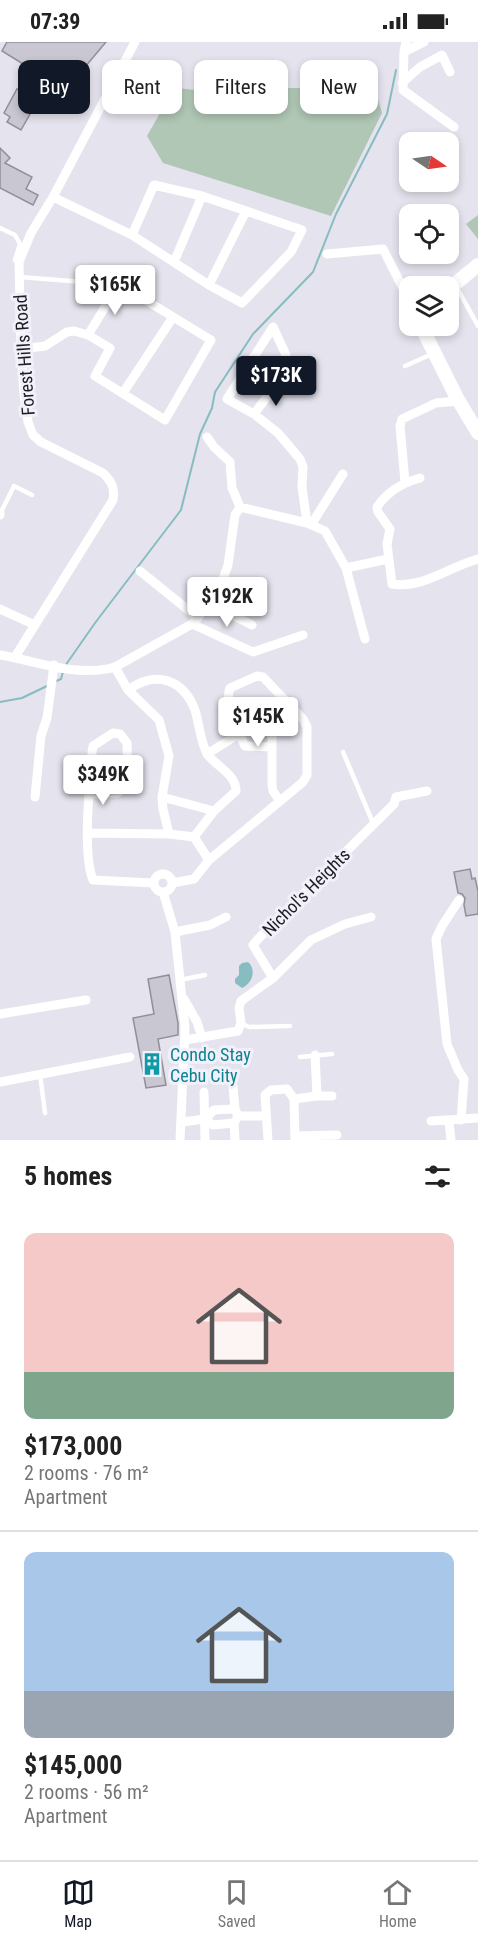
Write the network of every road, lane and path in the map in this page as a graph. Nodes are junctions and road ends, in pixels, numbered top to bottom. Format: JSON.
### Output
{"nodes":[{"id":1,"x":135,"y":42,"type":"edge"},
{"id":2,"x":406,"y":42,"type":"edge"},
{"id":3,"x":424,"y":42,"type":"edge"},
{"id":4,"x":404,"y":52,"type":"junction"},
{"id":5,"x":450,"y":72,"type":"dead end"},
{"id":6,"x":402,"y":82,"type":"junction"},
{"id":7,"x":454,"y":127,"type":"dead end"},
{"id":8,"x":202,"y":196,"type":"junction"},
{"id":9,"x":53,"y":197,"type":"junction"},
{"id":10,"x":246,"y":211,"type":"junction"},
{"id":11,"x":0,"y":228,"type":"edge"},
{"id":12,"x":132,"y":235,"type":"junction"},
{"id":13,"x":327,"y":254,"type":"dead end"},
{"id":14,"x":19,"y":262,"type":"junction"},
{"id":15,"x":174,"y":262,"type":"junction"},
{"id":16,"x":478,"y":265,"type":"edge"},
{"id":17,"x":20,"y":277,"type":"junction"},
{"id":18,"x":399,"y":280,"type":"edge"},
{"id":19,"x":459,"y":281,"type":"edge"},
{"id":20,"x":83,"y":282,"type":"dead end"},
{"id":21,"x":209,"y":285,"type":"junction"},
{"id":22,"x":459,"y":298,"type":"edge"},
{"id":23,"x":173,"y":317,"type":"junction"},
{"id":24,"x":478,"y":326,"type":"edge"},
{"id":25,"x":88,"y":334,"type":"junction"},
{"id":26,"x":426,"y":336,"type":"edge"},
{"id":27,"x":21,"y":350,"type":"junction"},
{"id":28,"x":434,"y":353,"type":"junction"},
{"id":29,"x":286,"y":355,"type":"dead end"},
{"id":30,"x":253,"y":357,"type":"junction"},
{"id":31,"x":405,"y":366,"type":"dead end"},
{"id":32,"x":281,"y":384,"type":"dead end"},
{"id":33,"x":123,"y":393,"type":"junction"},
{"id":34,"x":269,"y":394,"type":"junction"},
{"id":35,"x":459,"y":401,"type":"junction"},
{"id":36,"x":254,"y":414,"type":"junction"},
{"id":37,"x":478,"y":433,"type":"edge"},
{"id":38,"x":207,"y":438,"type":"dead end"},
{"id":39,"x":343,"y":474,"type":"dead end"},
{"id":40,"x":420,"y":478,"type":"dead end"},
{"id":41,"x":405,"y":482,"type":"junction"},
{"id":42,"x":32,"y":495,"type":"dead end"},
{"id":43,"x":240,"y":507,"type":"junction"},
{"id":44,"x":0,"y":514,"type":"edge"},
{"id":45,"x":309,"y":524,"type":"junction"},
{"id":46,"x":388,"y":559,"type":"junction"},
{"id":47,"x":478,"y":559,"type":"edge"},
{"id":48,"x":346,"y":568,"type":"junction"},
{"id":49,"x":140,"y":571,"type":"dead end"},
{"id":50,"x":208,"y":603,"type":"junction"},
{"id":51,"x":0,"y":609,"type":"edge"},
{"id":52,"x":195,"y":621,"type":"junction"},
{"id":53,"x":35,"y":625,"type":"junction"},
{"id":54,"x":252,"y":625,"type":"dead end"},
{"id":55,"x":303,"y":634,"type":"dead end"},
{"id":56,"x":365,"y":639,"type":"dead end"},
{"id":57,"x":0,"y":655,"type":"edge"},
{"id":58,"x":15,"y":657,"type":"junction"},
{"id":59,"x":55,"y":666,"type":"junction"},
{"id":60,"x":115,"y":667,"type":"junction"},
{"id":61,"x":128,"y":690,"type":"junction"},
{"id":62,"x":285,"y":700,"type":"junction"},
{"id":63,"x":239,"y":734,"type":"junction"},
{"id":64,"x":272,"y":747,"type":"junction"},
{"id":65,"x":344,"y":752,"type":"dead end"},
{"id":66,"x":207,"y":754,"type":"junction"},
{"id":67,"x":427,"y":791,"type":"dead end"},
{"id":68,"x":90,"y":794,"type":"junction"},
{"id":69,"x":162,"y":796,"type":"junction"},
{"id":70,"x":35,"y":797,"type":"dead end"},
{"id":71,"x":280,"y":801,"type":"junction"},
{"id":72,"x":214,"y":811,"type":"junction"},
{"id":73,"x":374,"y":823,"type":"junction"},
{"id":74,"x":88,"y":833,"type":"junction"},
{"id":75,"x":169,"y":834,"type":"junction"},
{"id":76,"x":194,"y":837,"type":"junction"},
{"id":77,"x":208,"y":860,"type":"junction"},
{"id":78,"x":153,"y":883,"type":"junction"},
{"id":79,"x":172,"y":883,"type":"junction"},
{"id":80,"x":164,"y":892,"type":"junction"},
{"id":81,"x":459,"y":900,"type":"dead end"},
{"id":82,"x":226,"y":917,"type":"dead end"},
{"id":83,"x":371,"y":917,"type":"dead end"},
{"id":84,"x":175,"y":932,"type":"junction"},
{"id":85,"x":205,"y":975,"type":"dead end"},
{"id":86,"x":273,"y":978,"type":"junction"},
{"id":87,"x":180,"y":980,"type":"junction"},
{"id":88,"x":181,"y":995,"type":"junction"},
{"id":89,"x":86,"y":1000,"type":"dead end"},
{"id":90,"x":0,"y":1014,"type":"edge"},
{"id":91,"x":242,"y":1023,"type":"junction"},
{"id":92,"x":290,"y":1026,"type":"dead end"},
{"id":93,"x":202,"y":1038,"type":"junction"},
{"id":94,"x":185,"y":1040,"type":"junction"},
{"id":95,"x":332,"y":1054,"type":"dead end"},
{"id":96,"x":315,"y":1055,"type":"junction"},
{"id":97,"x":300,"y":1057,"type":"dead end"},
{"id":98,"x":130,"y":1058,"type":"dead end"},
{"id":99,"x":40,"y":1074,"type":"junction"},
{"id":100,"x":0,"y":1082,"type":"edge"},
{"id":101,"x":233,"y":1087,"type":"dead end"},
{"id":102,"x":204,"y":1092,"type":"dead end"},
{"id":103,"x":317,"y":1095,"type":"junction"},
{"id":104,"x":332,"y":1096,"type":"dead end"},
{"id":105,"x":294,"y":1099,"type":"junction"},
{"id":106,"x":45,"y":1113,"type":"dead end"},
{"id":107,"x":236,"y":1116,"type":"junction"},
{"id":108,"x":266,"y":1116,"type":"junction"},
{"id":109,"x":478,"y":1118,"type":"edge"},
{"id":110,"x":205,"y":1119,"type":"junction"},
{"id":111,"x":461,"y":1120,"type":"junction"},
{"id":112,"x":431,"y":1121,"type":"dead end"},
{"id":113,"x":449,"y":1121,"type":"junction"},
{"id":114,"x":182,"y":1122,"type":"junction"},
{"id":115,"x":337,"y":1135,"type":"dead end"},
{"id":116,"x":295,"y":1138,"type":"edge"},
{"id":117,"x":180,"y":1140,"type":"edge"},
{"id":118,"x":205,"y":1140,"type":"edge"},
{"id":119,"x":235,"y":1140,"type":"edge"},
{"id":120,"x":268,"y":1140,"type":"edge"},
{"id":121,"x":451,"y":1140,"type":"edge"}],
"edges":[{"from":1,"to":9,"type":"street","name":"Forest Hills Road"},
{"from":2,"to":4,"type":"street"},
{"from":3,"to":4,"type":"street"},
{"from":4,"to":6,"type":"street"},
{"from":5,"to":6,"type":"street"},
{"from":6,"to":7,"type":"street"},
{"from":8,"to":10,"type":"street"},
{"from":8,"to":12,"type":"street"},
{"from":8,"to":15,"type":"street"},
{"from":9,"to":12,"type":"street"},
{"from":9,"to":14,"type":"street","name":"Forest Hills Road"},
{"from":10,"to":21,"type":"street"},
{"from":10,"to":21,"type":"street"},
{"from":11,"to":14,"type":"lane"},
{"from":12,"to":15,"type":"street"},
{"from":13,"to":18,"type":"street"},
{"from":14,"to":17,"type":"street","name":"Forest Hills Road"},
{"from":15,"to":21,"type":"street"},
{"from":16,"to":19,"type":"street"},
{"from":17,"to":20,"type":"lane"},
{"from":17,"to":27,"type":"street","name":"Forest Hills Road"},
{"from":22,"to":24,"type":"lane"},
{"from":23,"to":25,"type":"street"},
{"from":23,"to":33,"type":"street"},
{"from":23,"to":33,"type":"street"},
{"from":25,"to":27,"type":"street"},
{"from":25,"to":33,"type":"street"},
{"from":26,"to":28,"type":"street"},
{"from":27,"to":53,"type":"street","name":"Forest Hills Road"},
{"from":28,"to":31,"type":"lane"},
{"from":28,"to":35,"type":"street"},
{"from":29,"to":30,"type":"street"},
{"from":30,"to":34,"type":"street"},
{"from":30,"to":36,"type":"street"},
{"from":32,"to":34,"type":"street"},
{"from":34,"to":36,"type":"street"},
{"from":35,"to":37,"type":"street"},
{"from":35,"to":41,"type":"street"},
{"from":36,"to":45,"type":"street"},
{"from":38,"to":43,"type":"street"},
{"from":39,"to":45,"type":"street"},
{"from":40,"to":41,"type":"street"},
{"from":41,"to":46,"type":"street"},
{"from":42,"to":44,"type":"lane"},
{"from":43,"to":45,"type":"street"},
{"from":43,"to":50,"type":"street"},
{"from":45,"to":48,"type":"street"},
{"from":46,"to":47,"type":"street"},
{"from":46,"to":48,"type":"street"},
{"from":48,"to":56,"type":"street"},
{"from":49,"to":52,"type":"street"},
{"from":50,"to":52,"type":"street"},
{"from":50,"to":54,"type":"street"},
{"from":51,"to":53,"type":"street"},
{"from":52,"to":55,"type":"street"},
{"from":52,"to":60,"type":"street"},
{"from":53,"to":58,"type":"street","name":"Forest Hills Road"},
{"from":57,"to":58,"type":"street"},
{"from":58,"to":59,"type":"street"},
{"from":59,"to":60,"type":"street"},
{"from":59,"to":70,"type":"street"},
{"from":60,"to":61,"type":"street"},
{"from":61,"to":66,"type":"street"},
{"from":61,"to":69,"type":"street"},
{"from":62,"to":63,"type":"street"},
{"from":62,"to":64,"type":"street"},
{"from":62,"to":71,"type":"street"},
{"from":63,"to":64,"type":"street"},
{"from":63,"to":66,"type":"street"},
{"from":64,"to":71,"type":"street"},
{"from":65,"to":73,"type":"lane"},
{"from":66,"to":72,"type":"street"},
{"from":67,"to":73,"type":"street","name":"Nichol's Heights"},
{"from":68,"to":68,"type":"street"},
{"from":68,"to":74,"type":"street"},
{"from":69,"to":72,"type":"street"},
{"from":69,"to":75,"type":"street"},
{"from":71,"to":77,"type":"street"},
{"from":72,"to":76,"type":"street"},
{"from":73,"to":86,"type":"street","name":"Nichol's Heights"},
{"from":74,"to":75,"type":"street"},
{"from":74,"to":78,"type":"street"},
{"from":75,"to":76,"type":"street"},
{"from":76,"to":77,"type":"street"},
{"from":77,"to":79,"type":"street"},
{"from":78,"to":79,"type":"street"},
{"from":78,"to":80,"type":"street"},
{"from":79,"to":80,"type":"street"},
{"from":80,"to":84,"type":"street"},
{"from":81,"to":111,"type":"street"},
{"from":82,"to":84,"type":"street"},
{"from":83,"to":86,"type":"street"},
{"from":84,"to":87,"type":"street"},
{"from":85,"to":87,"type":"lane"},
{"from":86,"to":91,"type":"street"},
{"from":87,"to":88,"type":"street"},
{"from":88,"to":93,"type":"street"},
{"from":88,"to":94,"type":"street"},
{"from":89,"to":90,"type":"street"},
{"from":91,"to":92,"type":"lane"},
{"from":91,"to":93,"type":"street"},
{"from":93,"to":94,"type":"street"},
{"from":94,"to":114,"type":"street"},
{"from":95,"to":96,"type":"lane"},
{"from":96,"to":97,"type":"lane"},
{"from":96,"to":103,"type":"street"},
{"from":98,"to":99,"type":"street"},
{"from":99,"to":100,"type":"street"},
{"from":99,"to":106,"type":"lane"},
{"from":101,"to":107,"type":"street"},
{"from":102,"to":110,"type":"street"},
{"from":103,"to":104,"type":"street"},
{"from":103,"to":105,"type":"street"},
{"from":105,"to":108,"type":"street"},
{"from":105,"to":116,"type":"street"},
{"from":107,"to":108,"type":"street"},
{"from":107,"to":110,"type":"street"},
{"from":107,"to":110,"type":"street"},
{"from":107,"to":119,"type":"street"},
{"from":108,"to":120,"type":"street"},
{"from":109,"to":111,"type":"street"},
{"from":110,"to":114,"type":"street"},
{"from":110,"to":118,"type":"street"},
{"from":111,"to":113,"type":"street"},
{"from":112,"to":113,"type":"street"},
{"from":113,"to":121,"type":"street"},
{"from":114,"to":117,"type":"street"},
{"from":115,"to":116,"type":"street"}]}
